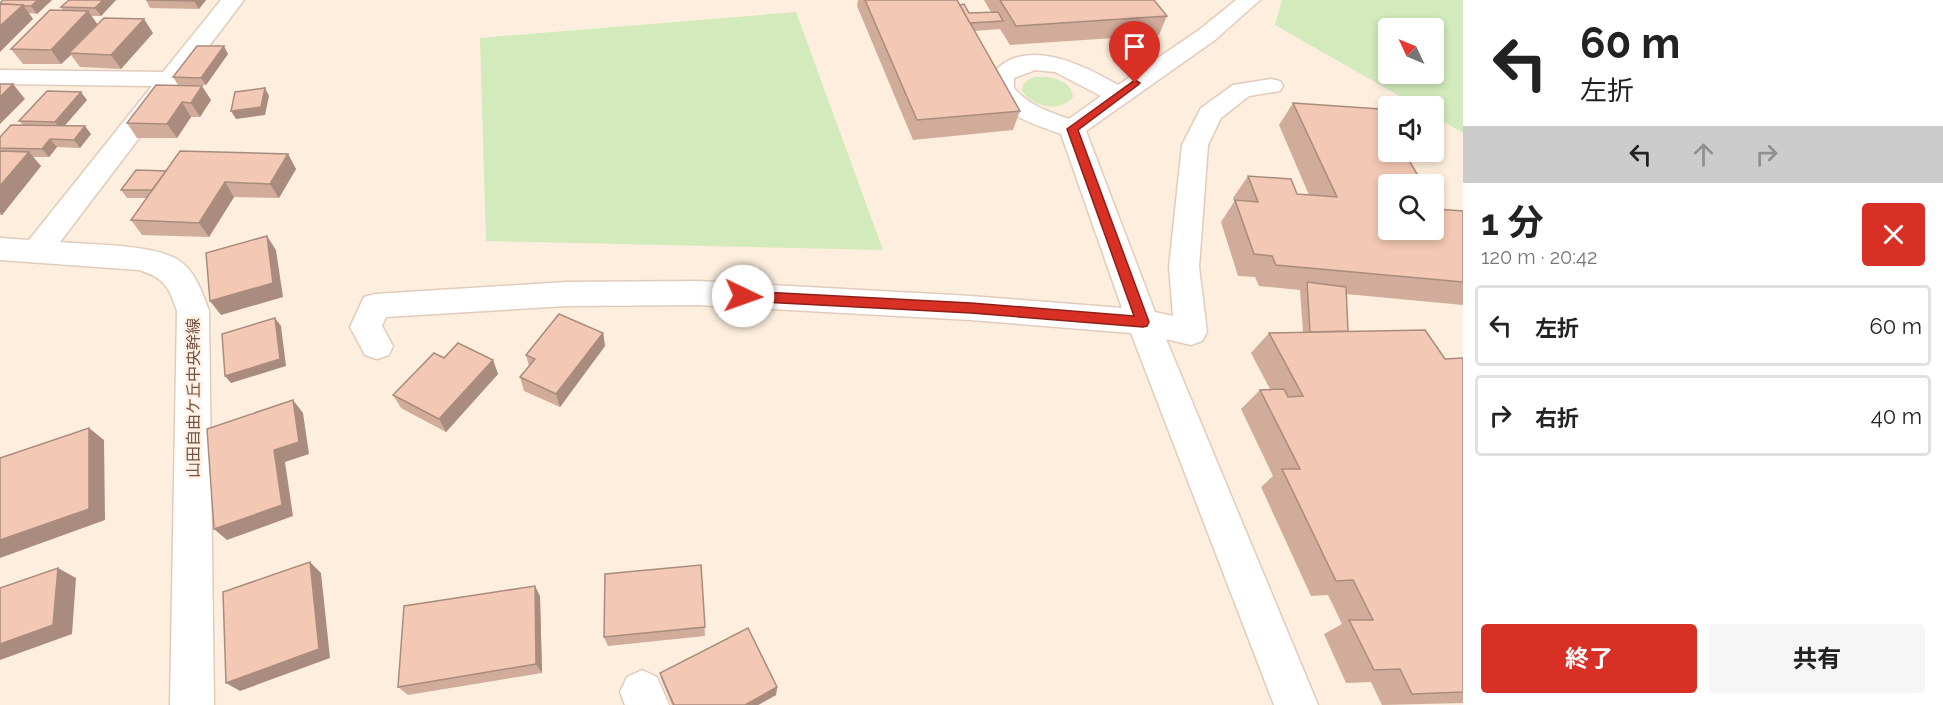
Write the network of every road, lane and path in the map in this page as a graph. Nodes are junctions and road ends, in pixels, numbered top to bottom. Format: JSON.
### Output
{"nodes":[{"id":1,"x":233,"y":0,"type":"edge"},
{"id":2,"x":1249,"y":0,"type":"edge"},
{"id":3,"x":0,"y":77,"type":"edge"},
{"id":4,"x":171,"y":79,"type":"junction"},
{"id":5,"x":1271,"y":86,"type":"dead end"},
{"id":6,"x":1117,"y":95,"type":"junction"},
{"id":7,"x":1072,"y":129,"type":"junction"},
{"id":8,"x":0,"y":249,"type":"edge"},
{"id":9,"x":37,"y":251,"type":"junction"},
{"id":10,"x":1150,"y":339,"type":"junction"},
{"id":11,"x":377,"y":346,"type":"dead end"},
{"id":12,"x":192,"y":705,"type":"edge"},
{"id":13,"x":1296,"y":705,"type":"edge"}],
"edges":[{"from":1,"to":4,"type":"street"},
{"from":2,"to":6,"type":"street"},
{"from":3,"to":4,"type":"street"},
{"from":4,"to":9,"type":"street"},
{"from":5,"to":10,"type":"street"},
{"from":6,"to":7,"type":"street"},
{"from":6,"to":7,"type":"street"},
{"from":7,"to":10,"type":"street"},
{"from":8,"to":9,"type":"street","name":"山田自由ケ丘中央幹線"},
{"from":9,"to":12,"type":"street","name":"山田自由ケ丘中央幹線"},
{"from":10,"to":11,"type":"street"},
{"from":10,"to":13,"type":"street"}]}
